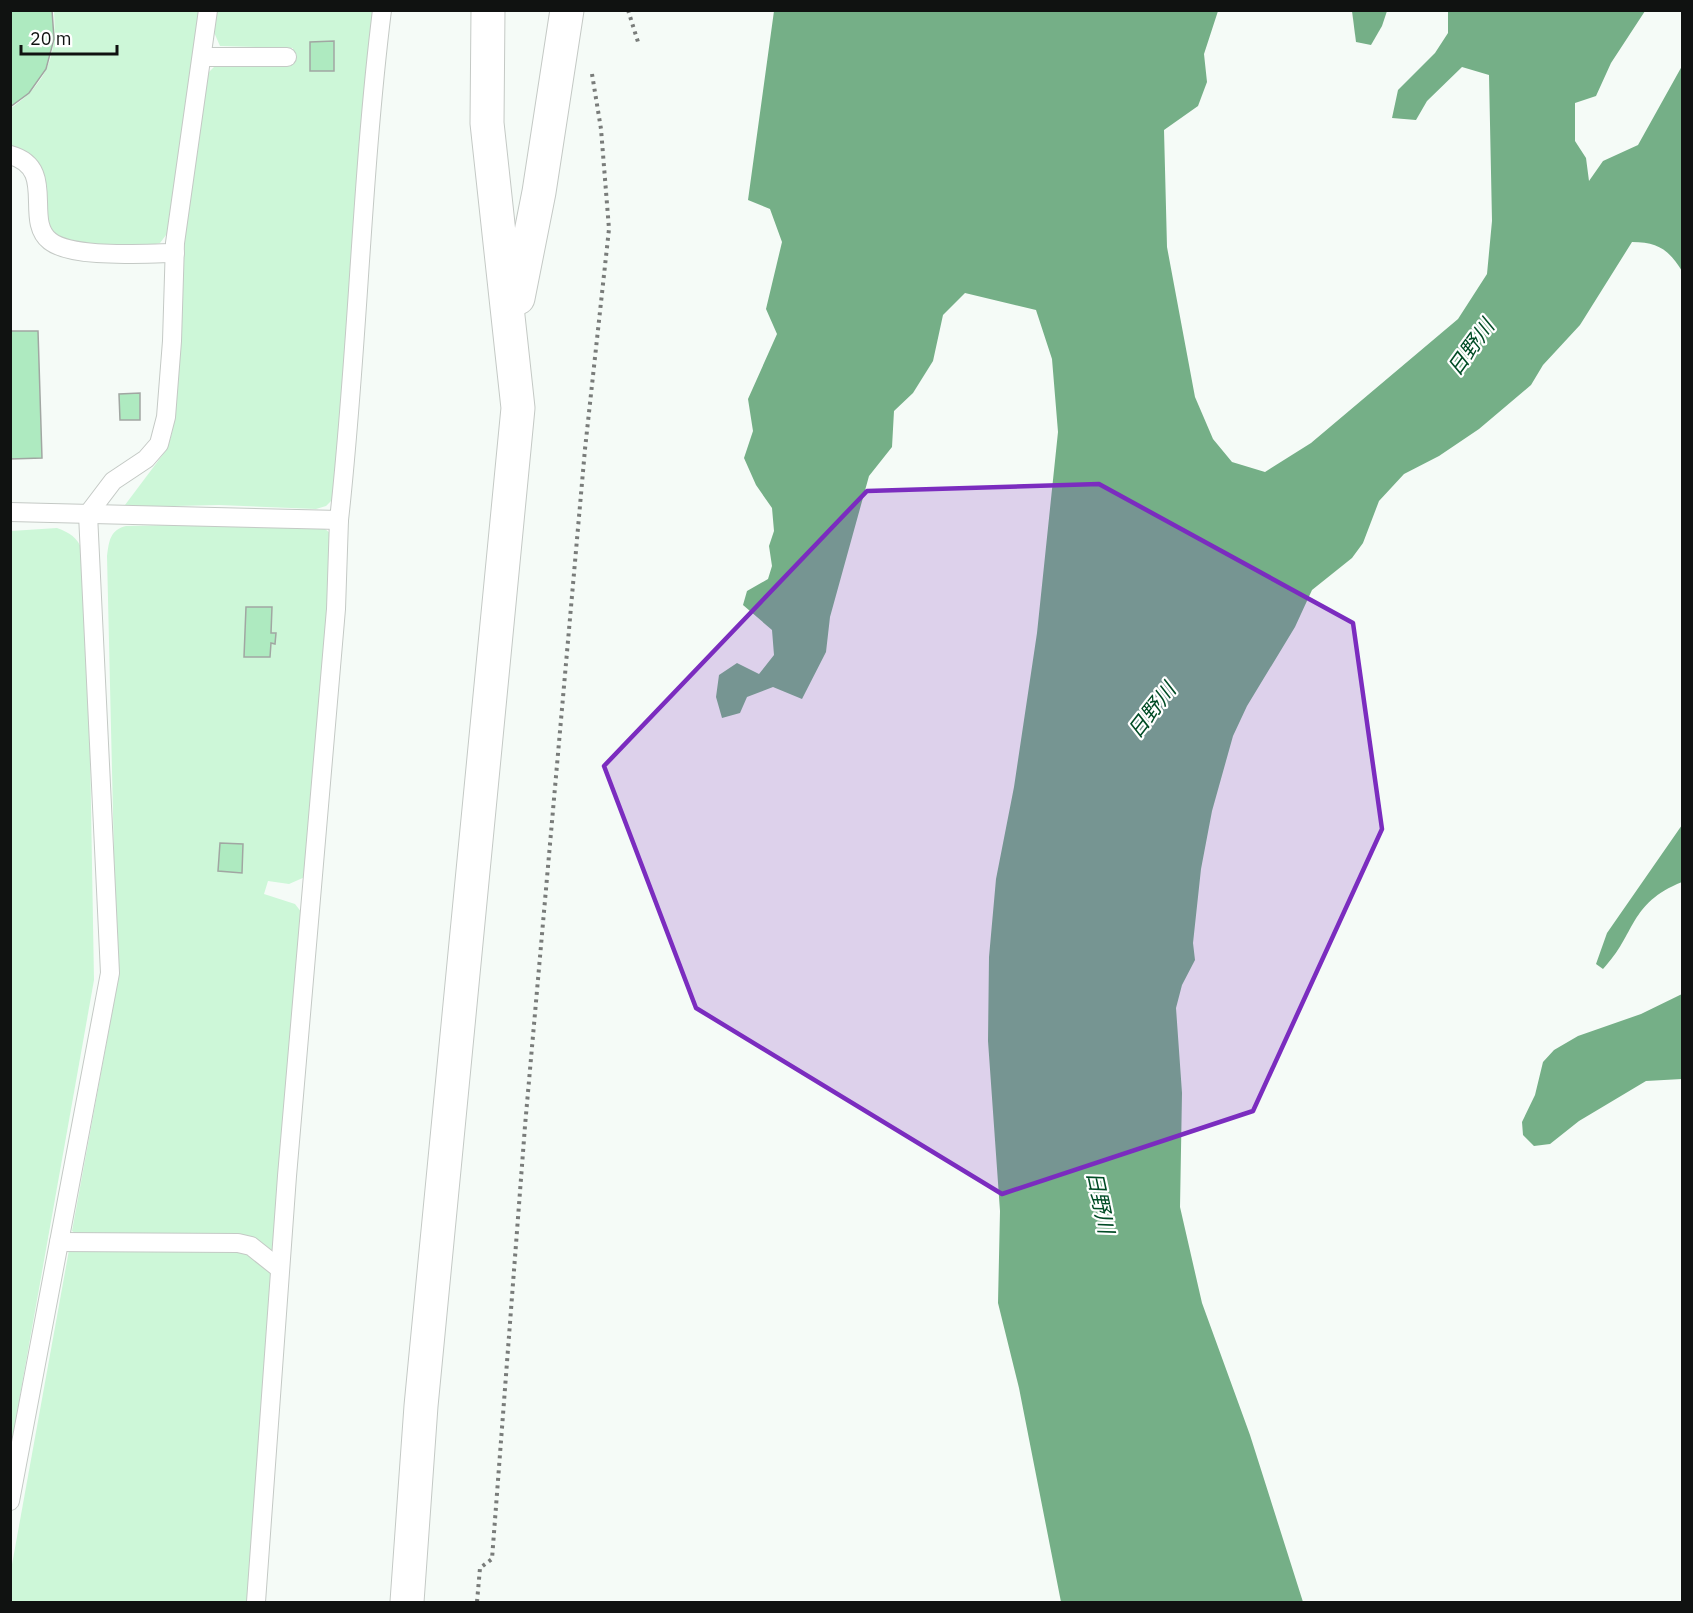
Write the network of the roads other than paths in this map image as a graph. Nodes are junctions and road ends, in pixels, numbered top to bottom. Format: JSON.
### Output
{"nodes":[{"id":1,"x":208,"y":10,"type":"edge"},
{"id":2,"x":382,"y":10,"type":"edge"},
{"id":3,"x":488,"y":10,"type":"edge"},
{"id":4,"x":567,"y":10,"type":"edge"},
{"id":5,"x":203,"y":57,"type":"junction"},
{"id":6,"x":287,"y":57,"type":"dead end"},
{"id":7,"x":10,"y":155,"type":"edge"},
{"id":8,"x":175,"y":253,"type":"junction"},
{"id":9,"x":511,"y":332,"type":"junction"},
{"id":10,"x":10,"y":512,"type":"edge"},
{"id":11,"x":88,"y":514,"type":"junction"},
{"id":12,"x":339,"y":520,"type":"junction"},
{"id":13,"x":60,"y":1242,"type":"junction"},
{"id":14,"x":280,"y":1269,"type":"junction"},
{"id":15,"x":10,"y":1501,"type":"edge"},
{"id":16,"x":256,"y":1602,"type":"edge"},
{"id":17,"x":407,"y":1602,"type":"edge"}],
"edges":[{"from":1,"to":5,"type":"lane"},
{"from":2,"to":12,"type":"lane"},
{"from":3,"to":9,"type":"street"},
{"from":4,"to":9,"type":"street"},
{"from":5,"to":6,"type":"lane"},
{"from":5,"to":8,"type":"lane"},
{"from":7,"to":8,"type":"lane"},
{"from":8,"to":11,"type":"lane"},
{"from":9,"to":17,"type":"street"},
{"from":10,"to":11,"type":"lane"},
{"from":11,"to":12,"type":"lane"},
{"from":11,"to":13,"type":"lane"},
{"from":12,"to":14,"type":"lane"},
{"from":13,"to":14,"type":"lane"},
{"from":13,"to":15,"type":"lane"},
{"from":14,"to":16,"type":"lane"}]}
